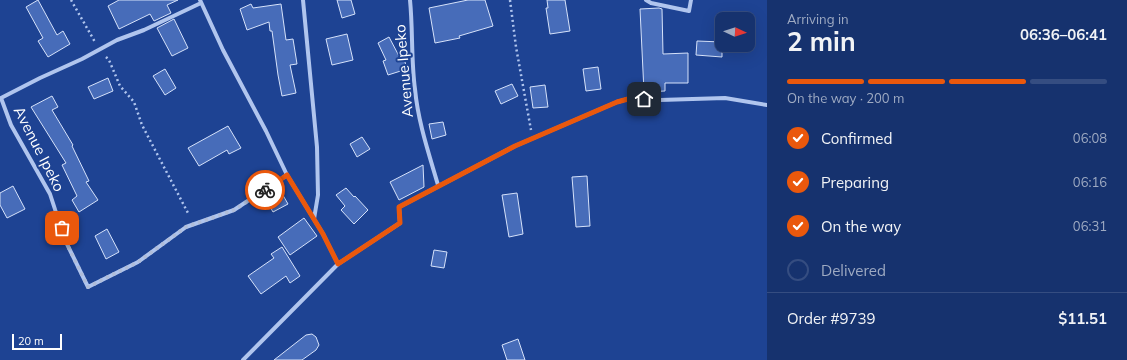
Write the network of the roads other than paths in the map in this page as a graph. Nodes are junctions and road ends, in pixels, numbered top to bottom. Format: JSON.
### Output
{"nodes":[{"id":1,"x":303,"y":0,"type":"edge"},
{"id":2,"x":410,"y":0,"type":"edge"},
{"id":3,"x":646,"y":0,"type":"edge"},
{"id":4,"x":691,"y":0,"type":"edge"},
{"id":5,"x":200,"y":2,"type":"edge"},
{"id":6,"x":0,"y":98,"type":"edge"},
{"id":7,"x":767,"y":105,"type":"edge"},
{"id":8,"x":287,"y":175,"type":"junction"},
{"id":9,"x":438,"y":185,"type":"junction"},
{"id":10,"x":314,"y":219,"type":"junction"},
{"id":11,"x":338,"y":264,"type":"junction"},
{"id":12,"x":243,"y":360,"type":"edge"}],
"edges":[{"from":1,"to":10,"type":"street"},
{"from":2,"to":9,"type":"street","name":"Avenue Ipeko"},
{"from":3,"to":4,"type":"street"},
{"from":5,"to":6,"type":"street","name":"Avenue Ipeko"},
{"from":5,"to":8,"type":"street","name":"Avenue Ipeko"},
{"from":6,"to":8,"type":"street","name":"Avenue Ipeko"},
{"from":7,"to":9,"type":"street"},
{"from":8,"to":10,"type":"street","name":"Avenue Ipeko"},
{"from":9,"to":11,"type":"street"},
{"from":10,"to":11,"type":"street","name":"Avenue Ipeko"},
{"from":11,"to":12,"type":"street"}]}
